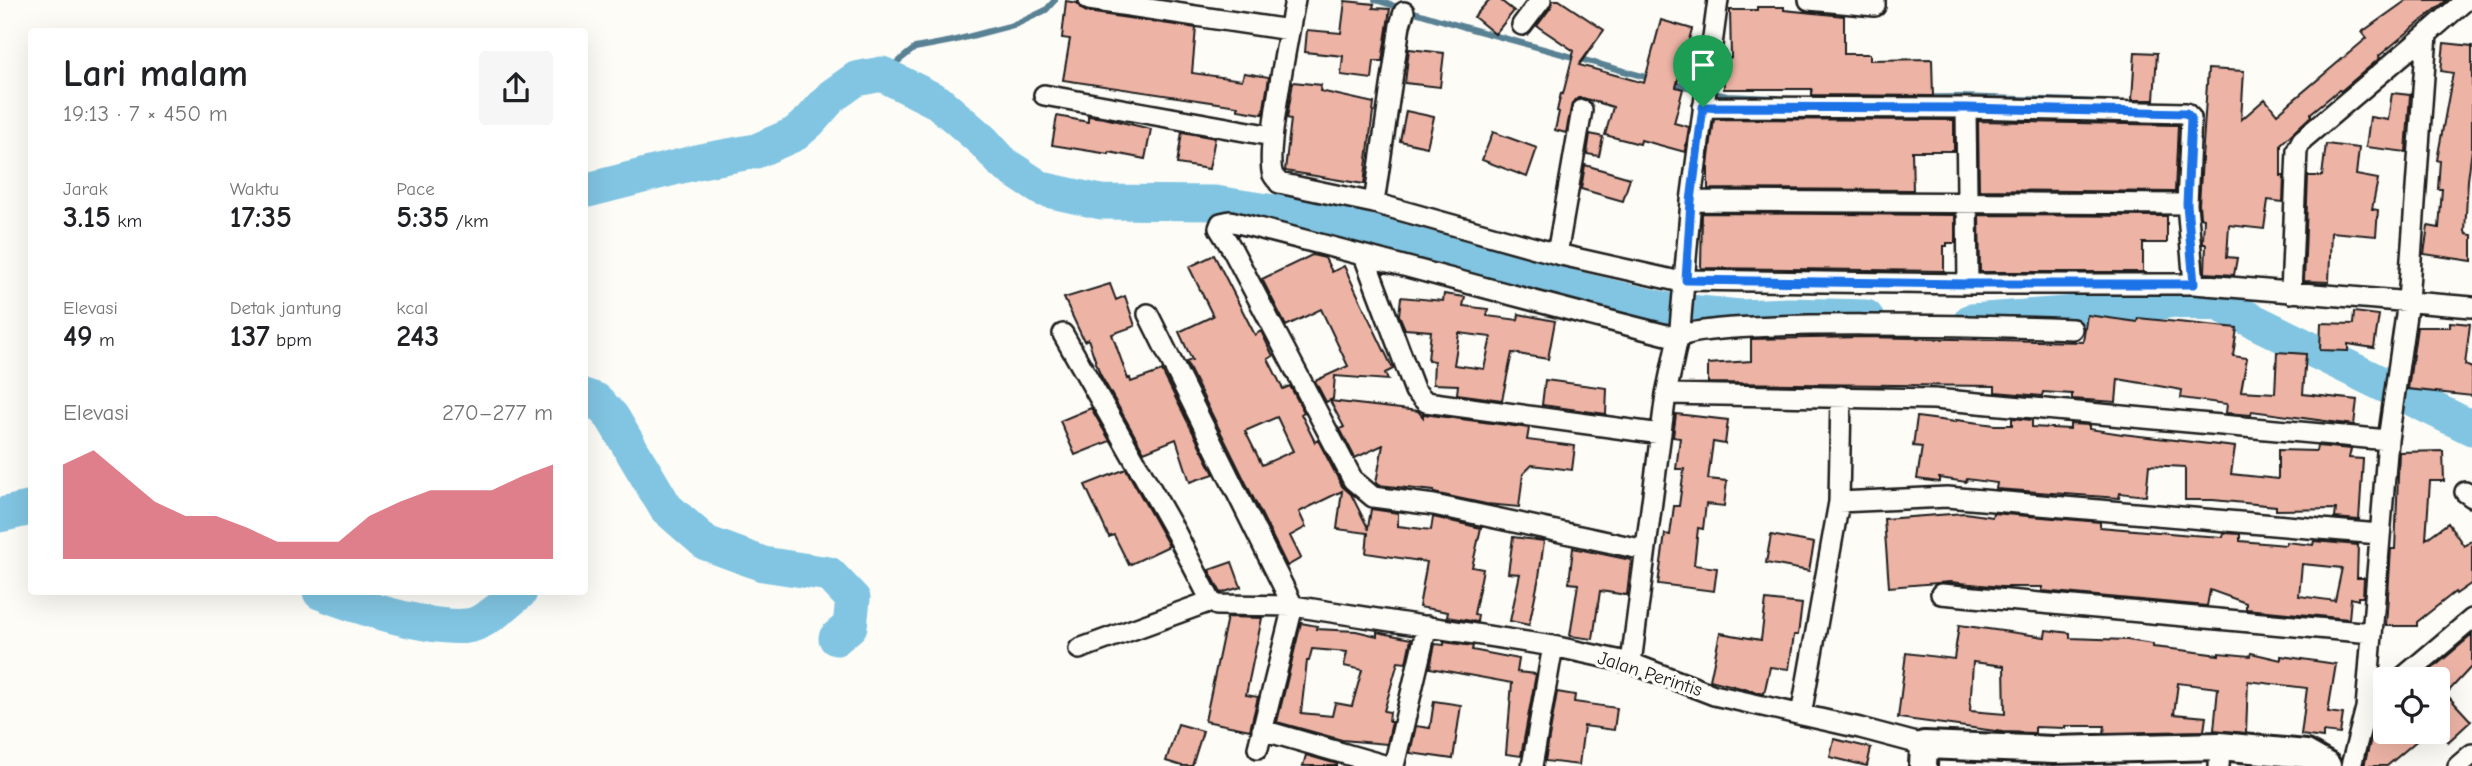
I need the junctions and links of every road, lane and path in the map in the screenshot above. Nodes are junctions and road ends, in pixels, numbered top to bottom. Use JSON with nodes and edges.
{"nodes":[{"id":1,"x":1089,"y":0,"type":"edge"},
{"id":2,"x":1295,"y":0,"type":"edge"},
{"id":3,"x":1541,"y":0,"type":"edge"},
{"id":4,"x":1718,"y":0,"type":"edge"},
{"id":5,"x":1809,"y":0,"type":"edge"},
{"id":6,"x":1875,"y":0,"type":"edge"},
{"id":7,"x":2466,"y":0,"type":"edge"},
{"id":8,"x":1406,"y":5,"type":"edge"},
{"id":9,"x":1522,"y":25,"type":"dead end"},
{"id":10,"x":1289,"y":30,"type":"junction"},
{"id":11,"x":2427,"y":34,"type":"junction"},
{"id":12,"x":1044,"y":95,"type":"dead end"},
{"id":13,"x":1703,"y":107,"type":"junction"},
{"id":14,"x":1966,"y":108,"type":"junction"},
{"id":15,"x":1582,"y":110,"type":"dead end"},
{"id":16,"x":1272,"y":136,"type":"junction"},
{"id":17,"x":1691,"y":201,"type":"junction"},
{"id":18,"x":1374,"y":203,"type":"junction"},
{"id":19,"x":1966,"y":203,"type":"junction"},
{"id":20,"x":2187,"y":204,"type":"junction"},
{"id":21,"x":1557,"y":254,"type":"junction"},
{"id":22,"x":1364,"y":256,"type":"junction"},
{"id":23,"x":1686,"y":282,"type":"junction"},
{"id":24,"x":1968,"y":284,"type":"junction"},
{"id":25,"x":2194,"y":284,"type":"junction"},
{"id":26,"x":2291,"y":293,"type":"junction"},
{"id":27,"x":2408,"y":301,"type":"junction"},
{"id":28,"x":2472,"y":307,"type":"edge"},
{"id":29,"x":1148,"y":314,"type":"dead end"},
{"id":30,"x":2072,"y":329,"type":"dead end"},
{"id":31,"x":1679,"y":333,"type":"junction"},
{"id":32,"x":1063,"y":334,"type":"dead end"},
{"id":33,"x":1666,"y":394,"type":"junction"},
{"id":34,"x":1841,"y":396,"type":"junction"},
{"id":35,"x":1661,"y":434,"type":"junction"},
{"id":36,"x":2388,"y":440,"type":"junction"},
{"id":37,"x":1839,"y":502,"type":"junction"},
{"id":38,"x":2379,"y":534,"type":"junction"},
{"id":39,"x":1645,"y":550,"type":"junction"},
{"id":40,"x":1941,"y":594,"type":"dead end"},
{"id":41,"x":1211,"y":601,"type":"junction"},
{"id":42,"x":1293,"y":606,"type":"junction"},
{"id":43,"x":2472,"y":619,"type":"edge"},
{"id":44,"x":1427,"y":626,"type":"junction"},
{"id":45,"x":2372,"y":634,"type":"junction"},
{"id":46,"x":1553,"y":646,"type":"junction"},
{"id":47,"x":1079,"y":649,"type":"dead end"},
{"id":48,"x":1631,"y":663,"type":"junction"},
{"id":49,"x":2415,"y":667,"type":"edge"},
{"id":50,"x":2373,"y":702,"type":"edge"},
{"id":51,"x":2366,"y":708,"type":"junction"},
{"id":52,"x":1801,"y":715,"type":"junction"},
{"id":53,"x":2472,"y":754,"type":"edge"},
{"id":54,"x":1923,"y":755,"type":"edge"},
{"id":55,"x":2220,"y":756,"type":"edge"},
{"id":56,"x":2313,"y":762,"type":"edge"},
{"id":57,"x":1387,"y":766,"type":"edge"},
{"id":58,"x":1394,"y":766,"type":"edge"},
{"id":59,"x":1532,"y":766,"type":"edge"},
{"id":60,"x":2351,"y":766,"type":"edge"},
{"id":61,"x":2458,"y":766,"type":"edge"}],
"edges":[{"from":1,"to":10,"type":"street"},
{"from":2,"to":10,"type":"street"},
{"from":3,"to":9,"type":"street"},
{"from":4,"to":13,"type":"street"},
{"from":5,"to":6,"type":"street"},
{"from":7,"to":11,"type":"street"},
{"from":8,"to":18,"type":"street"},
{"from":10,"to":16,"type":"street"},
{"from":11,"to":26,"type":"street"},
{"from":11,"to":27,"type":"street"},
{"from":12,"to":16,"type":"street"},
{"from":13,"to":14,"type":"street"},
{"from":13,"to":17,"type":"street"},
{"from":14,"to":19,"type":"street"},
{"from":14,"to":20,"type":"street"},
{"from":15,"to":21,"type":"street"},
{"from":16,"to":18,"type":"street"},
{"from":17,"to":19,"type":"street"},
{"from":17,"to":23,"type":"street"},
{"from":18,"to":21,"type":"street"},
{"from":19,"to":20,"type":"street"},
{"from":19,"to":24,"type":"street"},
{"from":20,"to":25,"type":"street"},
{"from":21,"to":23,"type":"street"},
{"from":22,"to":31,"type":"street"},
{"from":22,"to":35,"type":"street"},
{"from":22,"to":39,"type":"street"},
{"from":23,"to":24,"type":"street"},
{"from":23,"to":31,"type":"street"},
{"from":24,"to":25,"type":"street"},
{"from":25,"to":26,"type":"street"},
{"from":26,"to":27,"type":"street"},
{"from":27,"to":28,"type":"street"},
{"from":27,"to":36,"type":"street"},
{"from":29,"to":42,"type":"street"},
{"from":30,"to":31,"type":"street"},
{"from":31,"to":33,"type":"street"},
{"from":32,"to":41,"type":"street"},
{"from":33,"to":34,"type":"street"},
{"from":33,"to":35,"type":"street"},
{"from":34,"to":36,"type":"street"},
{"from":34,"to":37,"type":"street"},
{"from":35,"to":39,"type":"street"},
{"from":36,"to":38,"type":"street"},
{"from":37,"to":38,"type":"street"},
{"from":37,"to":52,"type":"street"},
{"from":38,"to":45,"type":"street"},
{"from":39,"to":48,"type":"street"},
{"from":40,"to":45,"type":"street"},
{"from":41,"to":42,"type":"street","name":"Jalan Perintis"},
{"from":41,"to":47,"type":"street"},
{"from":42,"to":44,"type":"street","name":"Jalan Perintis"},
{"from":42,"to":57,"type":"street"},
{"from":43,"to":49,"type":"street"},
{"from":44,"to":46,"type":"street","name":"Jalan Perintis"},
{"from":44,"to":58,"type":"street"},
{"from":45,"to":51,"type":"street"},
{"from":46,"to":48,"type":"street","name":"Jalan Perintis"},
{"from":46,"to":59,"type":"street"},
{"from":48,"to":52,"type":"street","name":"Jalan Perintis"},
{"from":50,"to":51,"type":"street"},
{"from":51,"to":60,"type":"street"},
{"from":52,"to":54,"type":"street","name":"Jalan Perintis"},
{"from":53,"to":61,"type":"street"},
{"from":54,"to":55,"type":"street","name":"Jalan Perintis"},
{"from":55,"to":56,"type":"street","name":"Jalan Perintis"}]}
